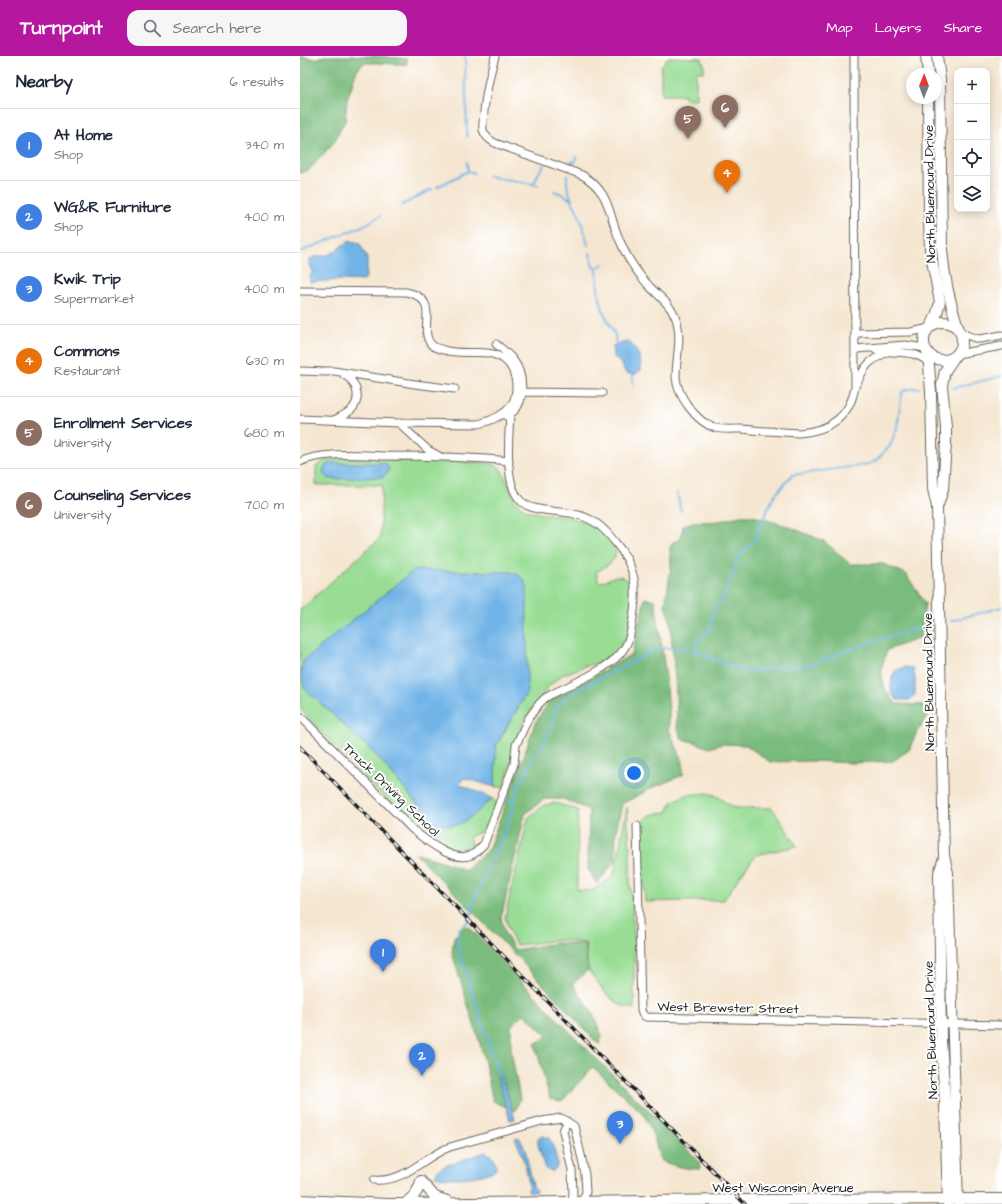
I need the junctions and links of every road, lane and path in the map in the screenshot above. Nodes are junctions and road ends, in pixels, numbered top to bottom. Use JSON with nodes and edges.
{"nodes":[{"id":1,"x":495,"y":56,"type":"edge"},
{"id":2,"x":854,"y":56,"type":"edge"},
{"id":3,"x":926,"y":56,"type":"edge"},
{"id":4,"x":938,"y":56,"type":"edge"},
{"id":5,"x":927,"y":68,"type":"edge"},
{"id":6,"x":928,"y":104,"type":"edge"},
{"id":7,"x":300,"y":291,"type":"edge"},
{"id":8,"x":931,"y":326,"type":"junction"},
{"id":9,"x":960,"y":331,"type":"junction"},
{"id":10,"x":856,"y":334,"type":"junction"},
{"id":11,"x":1002,"y":335,"type":"edge"},
{"id":12,"x":496,"y":344,"type":"dead end"},
{"id":13,"x":1002,"y":346,"type":"edge"},
{"id":14,"x":874,"y":349,"type":"junction"},
{"id":15,"x":856,"y":350,"type":"junction"},
{"id":16,"x":927,"y":350,"type":"junction"},
{"id":17,"x":887,"y":352,"type":"junction"},
{"id":18,"x":956,"y":355,"type":"junction"},
{"id":19,"x":929,"y":363,"type":"junction"},
{"id":20,"x":300,"y":371,"type":"edge"},
{"id":21,"x":325,"y":371,"type":"junction"},
{"id":22,"x":855,"y":387,"type":"junction"},
{"id":23,"x":455,"y":389,"type":"dead end"},
{"id":24,"x":522,"y":392,"type":"junction"},
{"id":25,"x":602,"y":393,"type":"dead end"},
{"id":26,"x":510,"y":414,"type":"junction"},
{"id":27,"x":300,"y":419,"type":"edge"},
{"id":28,"x":334,"y":420,"type":"junction"},
{"id":29,"x":399,"y":423,"type":"junction"},
{"id":30,"x":490,"y":424,"type":"dead end"},
{"id":31,"x":439,"y":456,"type":"junction"},
{"id":32,"x":509,"y":461,"type":"junction"},
{"id":33,"x":300,"y":462,"type":"edge"},
{"id":34,"x":937,"y":507,"type":"junction"},
{"id":35,"x":300,"y":716,"type":"edge"},
{"id":36,"x":637,"y":826,"type":"dead end"},
{"id":37,"x":944,"y":856,"type":"junction"},
{"id":38,"x":941,"y":1024,"type":"junction"},
{"id":39,"x":953,"y":1024,"type":"junction"},
{"id":40,"x":1002,"y":1025,"type":"edge"},
{"id":41,"x":567,"y":1121,"type":"junction"},
{"id":42,"x":414,"y":1169,"type":"junction"},
{"id":43,"x":374,"y":1180,"type":"dead end"},
{"id":44,"x":421,"y":1181,"type":"junction"},
{"id":45,"x":1002,"y":1199,"type":"edge"},
{"id":46,"x":300,"y":1200,"type":"edge"},
{"id":47,"x":953,"y":1201,"type":"edge"},
{"id":48,"x":461,"y":1203,"type":"edge"},
{"id":49,"x":571,"y":1203,"type":"edge"},
{"id":50,"x":582,"y":1203,"type":"edge"},
{"id":51,"x":404,"y":1204,"type":"edge"}],
"edges":[{"from":1,"to":22,"type":"street"},
{"from":2,"to":10,"type":"street"},
{"from":3,"to":5,"type":"main road"},
{"from":4,"to":9,"type":"main road","name":"North Bluemound Drive"},
{"from":6,"to":8,"type":"main road","name":"North Bluemound Drive"},
{"from":7,"to":29,"type":"street"},
{"from":8,"to":9,"type":"main road"},
{"from":8,"to":10,"type":"street"},
{"from":8,"to":16,"type":"main road"},
{"from":9,"to":11,"type":"street"},
{"from":9,"to":18,"type":"main road"},
{"from":10,"to":15,"type":"street"},
{"from":12,"to":24,"type":"street"},
{"from":13,"to":18,"type":"street"},
{"from":14,"to":15,"type":"street"},
{"from":14,"to":16,"type":"street"},
{"from":14,"to":17,"type":"street"},
{"from":15,"to":22,"type":"street"},
{"from":16,"to":18,"type":"main road"},
{"from":16,"to":19,"type":"main road","name":"North Bluemound Drive"},
{"from":17,"to":19,"type":"street"},
{"from":17,"to":22,"type":"street"},
{"from":18,"to":34,"type":"main road","name":"North Bluemound Drive"},
{"from":19,"to":34,"type":"main road","name":"North Bluemound Drive"},
{"from":20,"to":21,"type":"street"},
{"from":21,"to":23,"type":"street"},
{"from":21,"to":28,"type":"street"},
{"from":24,"to":25,"type":"street"},
{"from":24,"to":26,"type":"street"},
{"from":26,"to":30,"type":"street"},
{"from":26,"to":32,"type":"street","name":"Truck Driving School"},
{"from":27,"to":28,"type":"street"},
{"from":28,"to":29,"type":"street"},
{"from":29,"to":31,"type":"street"},
{"from":31,"to":32,"type":"street"},
{"from":31,"to":33,"type":"street"},
{"from":32,"to":35,"type":"street","name":"Truck Driving School"},
{"from":34,"to":37,"type":"main road","name":"North Bluemound Drive"},
{"from":36,"to":38,"type":"street","name":"West Brewster Street"},
{"from":37,"to":38,"type":"main road","name":"North Bluemound Drive"},
{"from":37,"to":39,"type":"main road","name":"North Bluemound Drive"},
{"from":38,"to":39,"type":"street","name":"West Brewster Street"},
{"from":38,"to":47,"type":"main road","name":"North Bluemound Drive"},
{"from":39,"to":40,"type":"street","name":"West Brewster Street"},
{"from":39,"to":47,"type":"main road","name":"North Bluemound Drive"},
{"from":41,"to":42,"type":"street"},
{"from":41,"to":49,"type":"street"},
{"from":41,"to":50,"type":"street"},
{"from":42,"to":43,"type":"street"},
{"from":42,"to":44,"type":"street"},
{"from":44,"to":48,"type":"main road"},
{"from":44,"to":51,"type":"main road"},
{"from":45,"to":47,"type":"main road","name":"West Wisconsin Avenue"},
{"from":46,"to":51,"type":"main road","name":"West Wisconsin Avenue"},
{"from":47,"to":50,"type":"main road","name":"West Wisconsin Avenue"},
{"from":48,"to":49,"type":"main road","name":"West Wisconsin Avenue"},
{"from":48,"to":51,"type":"main road","name":"West Wisconsin Avenue"},
{"from":49,"to":50,"type":"main road","name":"West Wisconsin Avenue"}]}
